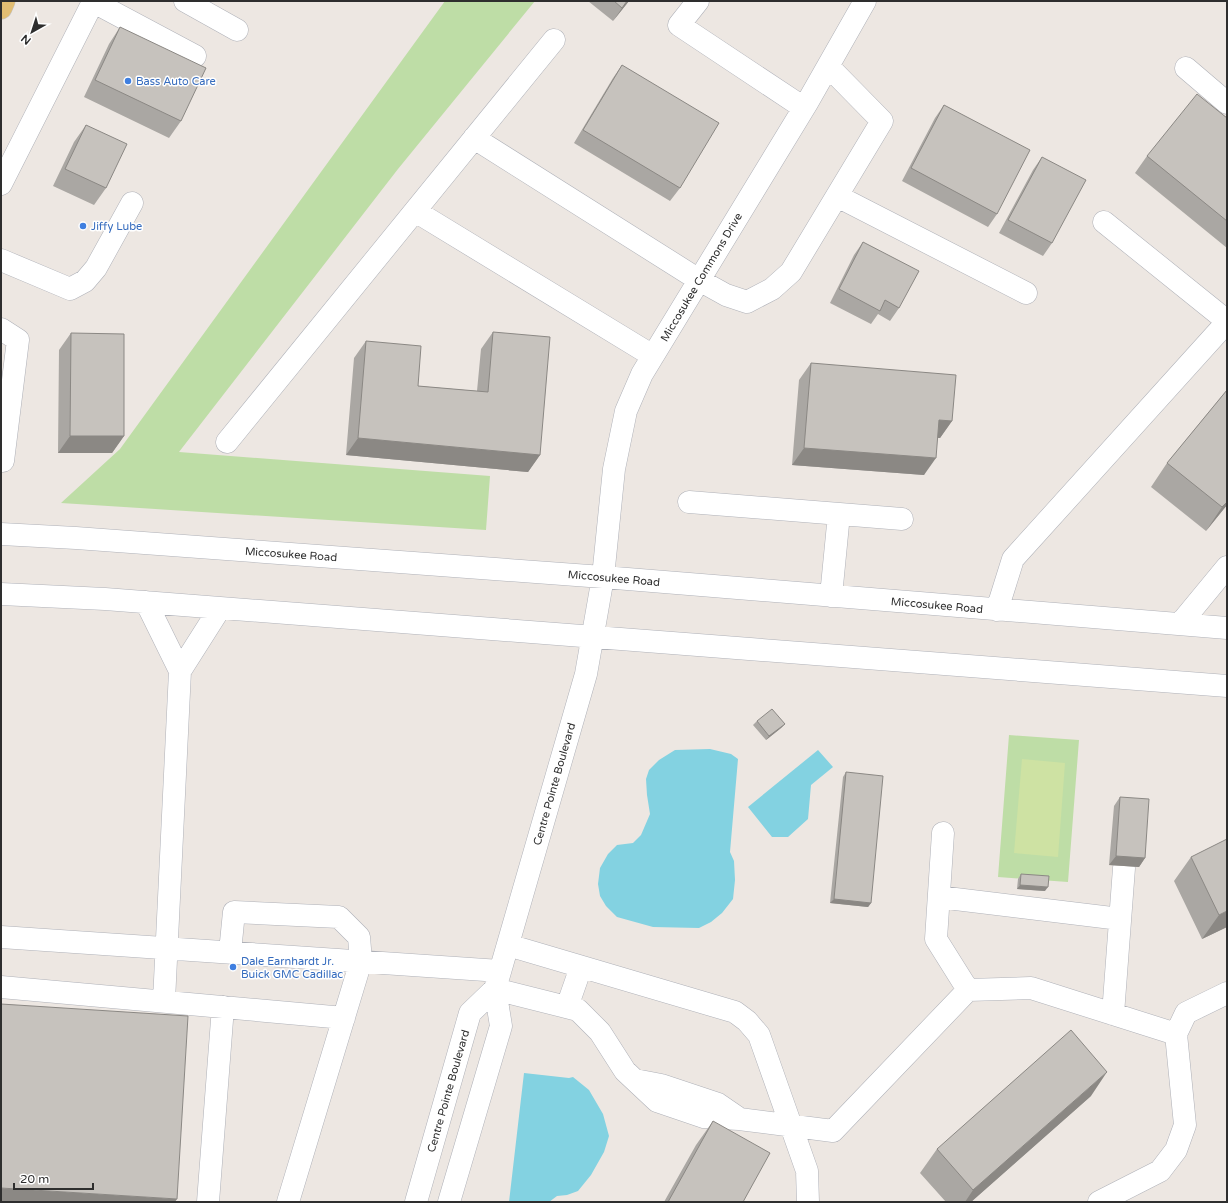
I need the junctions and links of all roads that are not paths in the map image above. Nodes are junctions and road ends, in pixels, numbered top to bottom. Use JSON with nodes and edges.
{"nodes":[{"id":1,"x":4,"y":1,"type":"edge"},
{"id":2,"x":92,"y":1,"type":"edge"},
{"id":3,"x":185,"y":1,"type":"edge"},
{"id":4,"x":698,"y":1,"type":"edge"},
{"id":5,"x":865,"y":1,"type":"edge"},
{"id":6,"x":1,"y":8,"type":"edge"},
{"id":7,"x":237,"y":30,"type":"dead end"},
{"id":8,"x":554,"y":40,"type":"dead end"},
{"id":9,"x":195,"y":56,"type":"dead end"},
{"id":10,"x":828,"y":66,"type":"junction"},
{"id":11,"x":1186,"y":68,"type":"dead end"},
{"id":12,"x":1227,"y":103,"type":"edge"},
{"id":13,"x":804,"y":108,"type":"junction"},
{"id":14,"x":474,"y":138,"type":"junction"},
{"id":15,"x":1,"y":184,"type":"edge"},
{"id":16,"x":837,"y":196,"type":"junction"},
{"id":17,"x":132,"y":203,"type":"dead end"},
{"id":18,"x":415,"y":211,"type":"junction"},
{"id":19,"x":1104,"y":222,"type":"dead end"},
{"id":20,"x":1,"y":260,"type":"edge"},
{"id":21,"x":699,"y":280,"type":"junction"},
{"id":22,"x":1026,"y":293,"type":"dead end"},
{"id":23,"x":1227,"y":321,"type":"edge"},
{"id":24,"x":1,"y":329,"type":"edge"},
{"id":25,"x":654,"y":356,"type":"junction"},
{"id":26,"x":227,"y":442,"type":"dead end"},
{"id":27,"x":1,"y":461,"type":"edge"},
{"id":28,"x":689,"y":502,"type":"dead end"},
{"id":29,"x":839,"y":514,"type":"junction"},
{"id":30,"x":902,"y":519,"type":"dead end"},
{"id":31,"x":1,"y":534,"type":"edge"},
{"id":32,"x":1227,"y":567,"type":"edge"},
{"id":33,"x":603,"y":577,"type":"junction"},
{"id":34,"x":1,"y":594,"type":"edge"},
{"id":35,"x":831,"y":596,"type":"junction"},
{"id":36,"x":146,"y":602,"type":"junction"},
{"id":37,"x":220,"y":608,"type":"junction"},
{"id":38,"x":997,"y":610,"type":"junction"},
{"id":39,"x":1180,"y":624,"type":"junction"},
{"id":40,"x":1227,"y":628,"type":"edge"},
{"id":41,"x":593,"y":636,"type":"junction"},
{"id":42,"x":180,"y":671,"type":"junction"},
{"id":43,"x":1227,"y":686,"type":"edge"},
{"id":44,"x":943,"y":833,"type":"dead end"},
{"id":45,"x":1124,"y":868,"type":"edge"},
{"id":46,"x":939,"y":897,"type":"junction"},
{"id":47,"x":1120,"y":919,"type":"junction"},
{"id":48,"x":1,"y":937,"type":"edge"},
{"id":49,"x":508,"y":945,"type":"junction"},
{"id":50,"x":166,"y":948,"type":"junction"},
{"id":51,"x":230,"y":952,"type":"junction"},
{"id":52,"x":361,"y":961,"type":"junction"},
{"id":53,"x":581,"y":967,"type":"junction"},
{"id":54,"x":498,"y":980,"type":"junction"},
{"id":55,"x":1,"y":987,"type":"edge"},
{"id":56,"x":968,"y":990,"type":"junction"},
{"id":57,"x":1227,"y":993,"type":"edge"},
{"id":58,"x":164,"y":1002,"type":"junction"},
{"id":59,"x":223,"y":1007,"type":"junction"},
{"id":60,"x":568,"y":1007,"type":"junction"},
{"id":61,"x":1113,"y":1014,"type":"junction"},
{"id":62,"x":344,"y":1018,"type":"junction"},
{"id":63,"x":1176,"y":1034,"type":"junction"},
{"id":64,"x":792,"y":1126,"type":"junction"},
{"id":65,"x":208,"y":1202,"type":"edge"},
{"id":66,"x":288,"y":1202,"type":"edge"},
{"id":67,"x":416,"y":1202,"type":"edge"},
{"id":68,"x":449,"y":1202,"type":"edge"},
{"id":69,"x":808,"y":1202,"type":"edge"},
{"id":70,"x":1099,"y":1202,"type":"edge"}],
"edges":[{"from":1,"to":6,"type":"main road"},
{"from":2,"to":9,"type":"street"},
{"from":2,"to":15,"type":"street"},
{"from":3,"to":7,"type":"street"},
{"from":4,"to":13,"type":"street"},
{"from":5,"to":10,"type":"street","name":"Miccosukee Commons Drive"},
{"from":8,"to":14,"type":"street"},
{"from":10,"to":13,"type":"street","name":"Miccosukee Commons Drive"},
{"from":10,"to":16,"type":"street"},
{"from":11,"to":12,"type":"street"},
{"from":13,"to":21,"type":"street","name":"Miccosukee Commons Drive"},
{"from":14,"to":18,"type":"street"},
{"from":14,"to":21,"type":"street"},
{"from":16,"to":21,"type":"street"},
{"from":16,"to":22,"type":"street"},
{"from":17,"to":20,"type":"street"},
{"from":18,"to":25,"type":"street"},
{"from":18,"to":26,"type":"street"},
{"from":19,"to":23,"type":"street"},
{"from":21,"to":25,"type":"street","name":"Miccosukee Commons Drive"},
{"from":23,"to":38,"type":"street"},
{"from":24,"to":27,"type":"street"},
{"from":25,"to":33,"type":"street","name":"Miccosukee Commons Drive"},
{"from":28,"to":29,"type":"street"},
{"from":29,"to":30,"type":"street"},
{"from":29,"to":35,"type":"street"},
{"from":31,"to":33,"type":"street","name":"Miccosukee Road"},
{"from":32,"to":39,"type":"street"},
{"from":33,"to":35,"type":"street","name":"Miccosukee Road"},
{"from":33,"to":41,"type":"street","name":"Centre Pointe Boulevard"},
{"from":34,"to":36,"type":"street"},
{"from":35,"to":38,"type":"street","name":"Miccosukee Road"},
{"from":36,"to":37,"type":"street"},
{"from":36,"to":42,"type":"street"},
{"from":37,"to":41,"type":"street"},
{"from":37,"to":42,"type":"street"},
{"from":38,"to":39,"type":"street","name":"Miccosukee Road"},
{"from":39,"to":40,"type":"street","name":"Miccosukee Road"},
{"from":41,"to":43,"type":"street"},
{"from":41,"to":49,"type":"street","name":"Centre Pointe Boulevard"},
{"from":42,"to":50,"type":"street"},
{"from":44,"to":46,"type":"street"},
{"from":45,"to":47,"type":"street"},
{"from":46,"to":47,"type":"street"},
{"from":46,"to":56,"type":"street"},
{"from":47,"to":61,"type":"street"},
{"from":48,"to":50,"type":"street"},
{"from":49,"to":53,"type":"street"},
{"from":49,"to":54,"type":"street","name":"Centre Pointe Boulevard"},
{"from":50,"to":51,"type":"street"},
{"from":50,"to":58,"type":"street"},
{"from":51,"to":52,"type":"street"},
{"from":51,"to":52,"type":"street"},
{"from":52,"to":54,"type":"street"},
{"from":52,"to":62,"type":"street"},
{"from":53,"to":60,"type":"street"},
{"from":53,"to":64,"type":"street"},
{"from":54,"to":60,"type":"street"},
{"from":54,"to":67,"type":"street","name":"Centre Pointe Boulevard"},
{"from":54,"to":68,"type":"street","name":"Centre Pointe Boulevard"},
{"from":55,"to":58,"type":"street"},
{"from":56,"to":61,"type":"street"},
{"from":56,"to":64,"type":"street"},
{"from":57,"to":63,"type":"street"},
{"from":58,"to":59,"type":"street"},
{"from":59,"to":62,"type":"street"},
{"from":59,"to":65,"type":"street"},
{"from":60,"to":64,"type":"street"},
{"from":61,"to":63,"type":"street"},
{"from":62,"to":66,"type":"street"},
{"from":63,"to":70,"type":"street"},
{"from":64,"to":69,"type":"street"}]}
